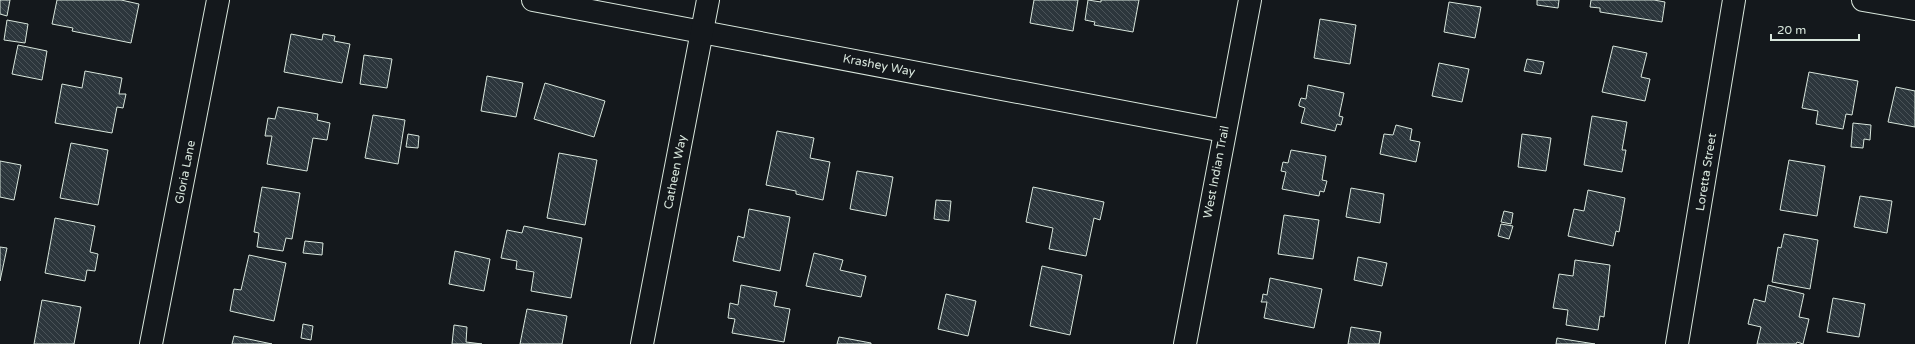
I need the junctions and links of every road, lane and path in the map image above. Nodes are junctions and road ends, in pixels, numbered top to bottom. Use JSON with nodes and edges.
{"nodes":[{"id":1,"x":218,"y":0,"type":"edge"},
{"id":2,"x":533,"y":0,"type":"edge"},
{"id":3,"x":708,"y":0,"type":"edge"},
{"id":4,"x":1250,"y":0,"type":"edge"},
{"id":5,"x":1734,"y":0,"type":"edge"},
{"id":6,"x":1863,"y":0,"type":"edge"},
{"id":7,"x":1915,"y":8,"type":"edge"},
{"id":8,"x":702,"y":32,"type":"junction"},
{"id":9,"x":1224,"y":131,"type":"junction"},
{"id":10,"x":152,"y":344,"type":"edge"},
{"id":11,"x":642,"y":344,"type":"edge"},
{"id":12,"x":1185,"y":344,"type":"edge"},
{"id":13,"x":1677,"y":344,"type":"edge"}],
"edges":[{"from":1,"to":10,"type":"street","name":"Gloria Lane"},
{"from":2,"to":8,"type":"street","name":"Krashey Way"},
{"from":3,"to":8,"type":"street","name":"Catheen Way"},
{"from":4,"to":9,"type":"street","name":"West Indian Trail"},
{"from":5,"to":13,"type":"street","name":"Loretta Street"},
{"from":6,"to":7,"type":"street"},
{"from":8,"to":9,"type":"street","name":"Krashey Way"},
{"from":8,"to":11,"type":"street","name":"Catheen Way"},
{"from":9,"to":12,"type":"street","name":"West Indian Trail"}]}
